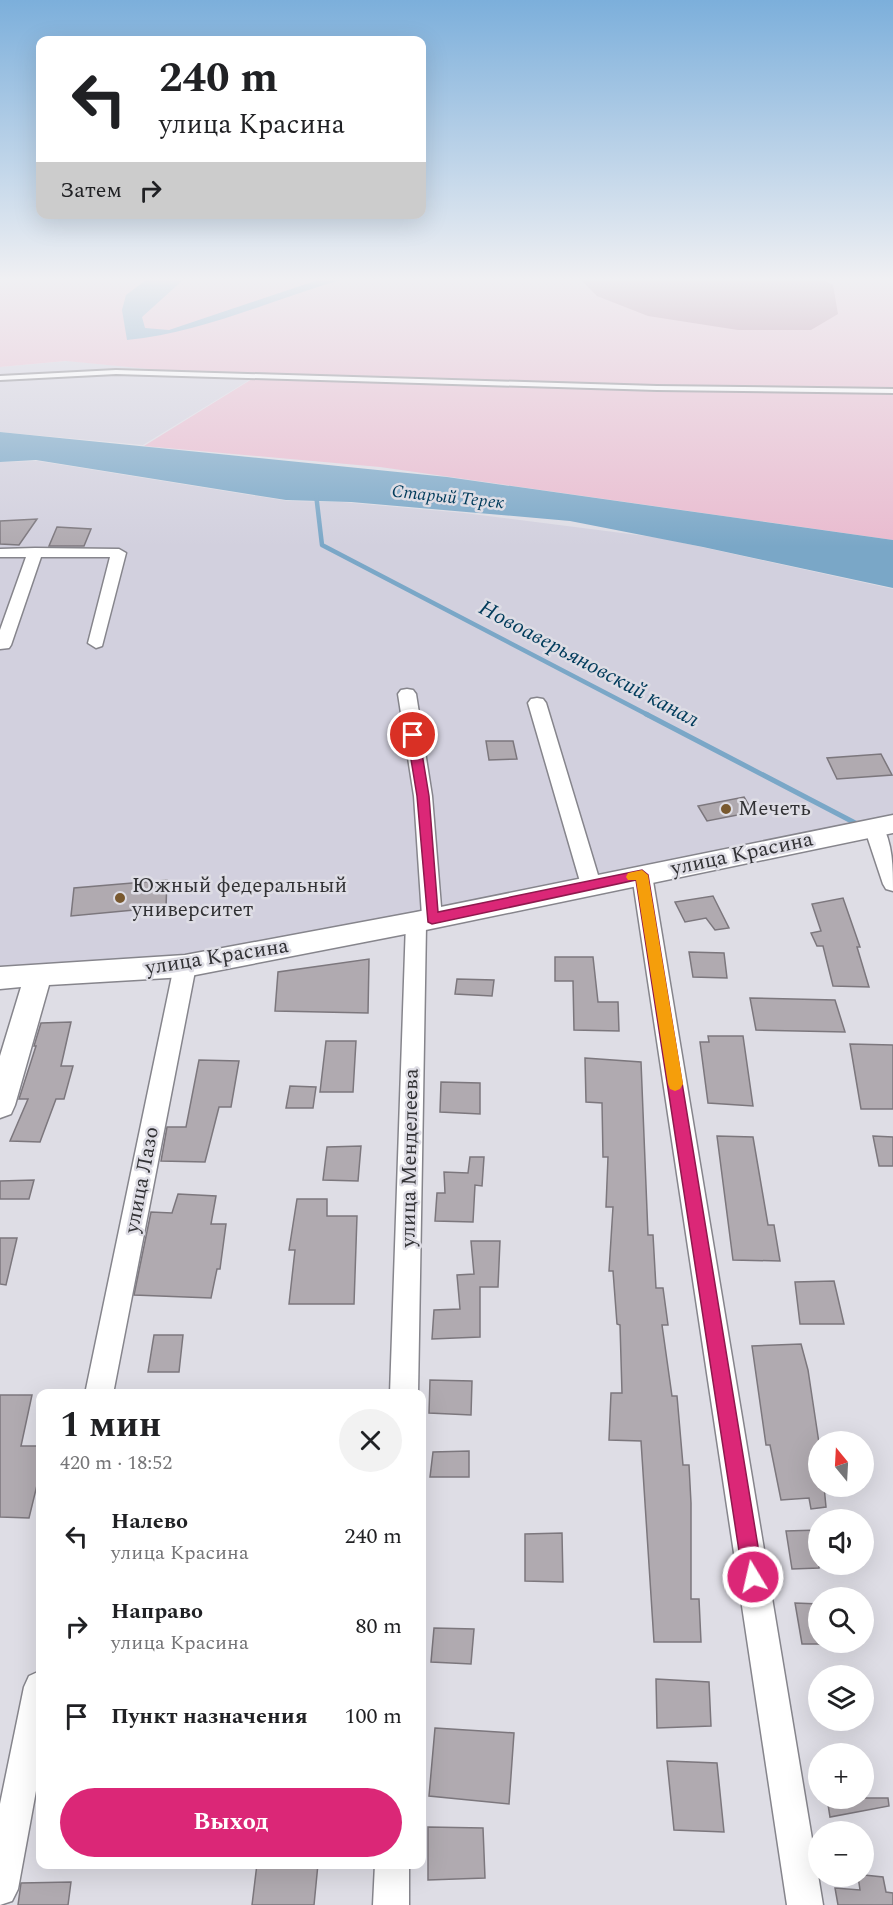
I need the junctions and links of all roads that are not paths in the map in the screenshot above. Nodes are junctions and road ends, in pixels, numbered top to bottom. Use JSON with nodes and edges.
{"nodes":[{"id":1,"x":0,"y":378,"type":"edge"},
{"id":2,"x":893,"y":391,"type":"edge"},
{"id":3,"x":35,"y":552,"type":"junction"},
{"id":4,"x":0,"y":553,"type":"edge"},
{"id":5,"x":96,"y":644,"type":"dead end"},
{"id":6,"x":3,"y":645,"type":"dead end"},
{"id":7,"x":406,"y":694,"type":"dead end"},
{"id":8,"x":537,"y":703,"type":"dead end"},
{"id":9,"x":883,"y":825,"type":"edge"},
{"id":10,"x":642,"y":875,"type":"junction"},
{"id":11,"x":893,"y":884,"type":"edge"},
{"id":12,"x":591,"y":885,"type":"junction"},
{"id":13,"x":424,"y":920,"type":"junction"},
{"id":14,"x":185,"y":966,"type":"junction"},
{"id":15,"x":38,"y":977,"type":"junction"},
{"id":16,"x":0,"y":978,"type":"edge"},
{"id":17,"x":0,"y":1105,"type":"edge"},
{"id":18,"x":100,"y":1389,"type":"edge"},
{"id":19,"x":404,"y":1389,"type":"edge"},
{"id":20,"x":36,"y":1707,"type":"edge"},
{"id":21,"x":392,"y":1869,"type":"edge"},
{"id":22,"x":0,"y":1889,"type":"edge"},
{"id":23,"x":391,"y":1905,"type":"edge"},
{"id":24,"x":805,"y":1905,"type":"edge"}],
"edges":[{"from":1,"to":2,"type":"lane"},
{"from":3,"to":4,"type":"street"},
{"from":3,"to":5,"type":"street"},
{"from":3,"to":6,"type":"street"},
{"from":7,"to":13,"type":"street"},
{"from":8,"to":12,"type":"street"},
{"from":9,"to":10,"type":"street","name":"улица Красина"},
{"from":9,"to":11,"type":"street"},
{"from":10,"to":12,"type":"street","name":"улица Красина"},
{"from":10,"to":24,"type":"street"},
{"from":12,"to":13,"type":"street","name":"улица Красина"},
{"from":13,"to":14,"type":"street","name":"улица Красина"},
{"from":13,"to":19,"type":"street","name":"улица Менделеева"},
{"from":14,"to":15,"type":"street","name":"улица Красина"},
{"from":14,"to":18,"type":"street","name":"улица Лазо"},
{"from":15,"to":16,"type":"street","name":"улица Красина"},
{"from":15,"to":17,"type":"street"},
{"from":20,"to":22,"type":"street"},
{"from":21,"to":23,"type":"street"}]}
